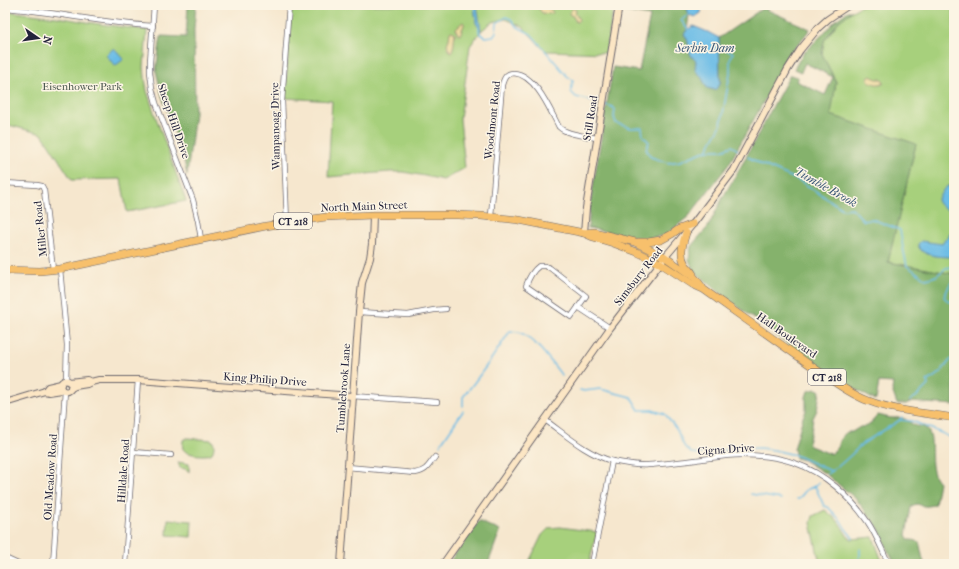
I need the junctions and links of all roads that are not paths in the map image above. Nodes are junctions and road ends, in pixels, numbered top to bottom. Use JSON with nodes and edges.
{"nodes":[{"id":1,"x":154,"y":5,"type":"edge"},
{"id":2,"x":289,"y":5,"type":"edge"},
{"id":3,"x":619,"y":5,"type":"edge"},
{"id":4,"x":850,"y":5,"type":"edge"},
{"id":5,"x":5,"y":8,"type":"edge"},
{"id":6,"x":153,"y":26,"type":"junction"},
{"id":7,"x":597,"y":138,"type":"junction"},
{"id":8,"x":5,"y":182,"type":"edge"},
{"id":9,"x":373,"y":215,"type":"junction"},
{"id":10,"x":491,"y":216,"type":"junction"},
{"id":11,"x":287,"y":222,"type":"junction"},
{"id":12,"x":693,"y":224,"type":"junction"},
{"id":13,"x":584,"y":233,"type":"junction"},
{"id":14,"x":686,"y":233,"type":"junction"},
{"id":15,"x":201,"y":239,"type":"junction"},
{"id":16,"x":634,"y":242,"type":"junction"},
{"id":17,"x":663,"y":260,"type":"junction"},
{"id":18,"x":56,"y":269,"type":"junction"},
{"id":19,"x":5,"y":270,"type":"edge"},
{"id":20,"x":695,"y":278,"type":"junction"},
{"id":21,"x":703,"y":289,"type":"junction"},
{"id":22,"x":578,"y":307,"type":"junction"},
{"id":23,"x":446,"y":309,"type":"dead end"},
{"id":24,"x":358,"y":312,"type":"junction"},
{"id":25,"x":610,"y":328,"type":"junction"},
{"id":26,"x":138,"y":380,"type":"junction"},
{"id":27,"x":66,"y":386,"type":"junction"},
{"id":28,"x":352,"y":396,"type":"junction"},
{"id":29,"x":437,"y":402,"type":"dead end"},
{"id":30,"x":5,"y":403,"type":"edge"},
{"id":31,"x":954,"y":418,"type":"edge"},
{"id":32,"x":545,"y":420,"type":"junction"},
{"id":33,"x":133,"y":452,"type":"junction"},
{"id":34,"x":170,"y":455,"type":"dead end"},
{"id":35,"x":435,"y":457,"type":"dead end"},
{"id":36,"x":612,"y":461,"type":"junction"},
{"id":37,"x":347,"y":467,"type":"junction"},
{"id":38,"x":5,"y":558,"type":"edge"},
{"id":39,"x":18,"y":564,"type":"edge"},
{"id":40,"x":53,"y":564,"type":"edge"},
{"id":41,"x":125,"y":564,"type":"edge"},
{"id":42,"x":341,"y":564,"type":"edge"},
{"id":43,"x":442,"y":564,"type":"edge"},
{"id":44,"x":592,"y":564,"type":"edge"},
{"id":45,"x":889,"y":564,"type":"edge"}],
"edges":[{"from":1,"to":6,"type":"street","name":"Sheep Hill Drive"},
{"from":2,"to":11,"type":"street","name":"Wampanoag Drive"},
{"from":3,"to":7,"type":"street","name":"Still Road"},
{"from":4,"to":12,"type":"street","name":"Simsbury Road"},
{"from":5,"to":6,"type":"street"},
{"from":6,"to":15,"type":"street","name":"Sheep Hill Drive"},
{"from":7,"to":10,"type":"street","name":"Woodmont Road"},
{"from":7,"to":13,"type":"street","name":"Still Road"},
{"from":8,"to":18,"type":"street","name":"Miller Road"},
{"from":9,"to":10,"type":"main road","name":"North Main Street","number":"CT 218"},
{"from":9,"to":11,"type":"main road","name":"North Main Street","number":"CT 218"},
{"from":9,"to":24,"type":"street","name":"Tumblebrook Lane"},
{"from":10,"to":13,"type":"main road","name":"North Main Street","number":"CT 218"},
{"from":11,"to":15,"type":"main road","name":"North Main Street","number":"CT 218"},
{"from":12,"to":14,"type":"street","name":"Simsbury Road"},
{"from":12,"to":16,"type":"main road"},
{"from":13,"to":16,"type":"main road","name":"North Main Street","number":"CT 218"},
{"from":13,"to":17,"type":"main road","name":"North Main Street","number":"CT 218"},
{"from":14,"to":17,"type":"street","name":"Simsbury Road"},
{"from":14,"to":20,"type":"main road"},
{"from":15,"to":18,"type":"main road","name":"North Main Street","number":"CT 218"},
{"from":16,"to":17,"type":"main road","name":"North Main Street","number":"CT 218"},
{"from":17,"to":20,"type":"main road","name":"Hall Boulevard","number":"CT 218"},
{"from":17,"to":21,"type":"main road","name":"Hall Boulevard","number":"CT 218"},
{"from":17,"to":25,"type":"street","name":"Simsbury Road"},
{"from":18,"to":19,"type":"main road","name":"North Main Street","number":"CT 218"},
{"from":18,"to":27,"type":"street","name":"Old Meadow Road"},
{"from":20,"to":21,"type":"main road","name":"Hall Boulevard","number":"CT 218"},
{"from":21,"to":31,"type":"main road","name":"Hall Boulevard","number":"CT 218"},
{"from":22,"to":22,"type":"street"},
{"from":22,"to":25,"type":"street"},
{"from":23,"to":24,"type":"street"},
{"from":24,"to":28,"type":"street","name":"Tumblebrook Lane"},
{"from":25,"to":32,"type":"street","name":"Simsbury Road"},
{"from":26,"to":27,"type":"street","name":"King Philip Drive"},
{"from":26,"to":28,"type":"street","name":"King Philip Drive"},
{"from":26,"to":33,"type":"street","name":"Hilldale Road"},
{"from":27,"to":30,"type":"street","name":"King Philip Drive"},
{"from":27,"to":40,"type":"street","name":"Old Meadow Road"},
{"from":28,"to":29,"type":"street","name":"King Philip Drive"},
{"from":28,"to":37,"type":"street","name":"Tumblebrook Lane"},
{"from":32,"to":36,"type":"street","name":"Cigna Drive"},
{"from":32,"to":43,"type":"street","name":"Simsbury Road"},
{"from":33,"to":34,"type":"street"},
{"from":33,"to":41,"type":"street","name":"Hilldale Road"},
{"from":35,"to":37,"type":"street"},
{"from":36,"to":44,"type":"street"},
{"from":36,"to":45,"type":"street","name":"Cigna Drive"},
{"from":37,"to":42,"type":"street","name":"Tumblebrook Lane"},
{"from":38,"to":39,"type":"street"}]}
